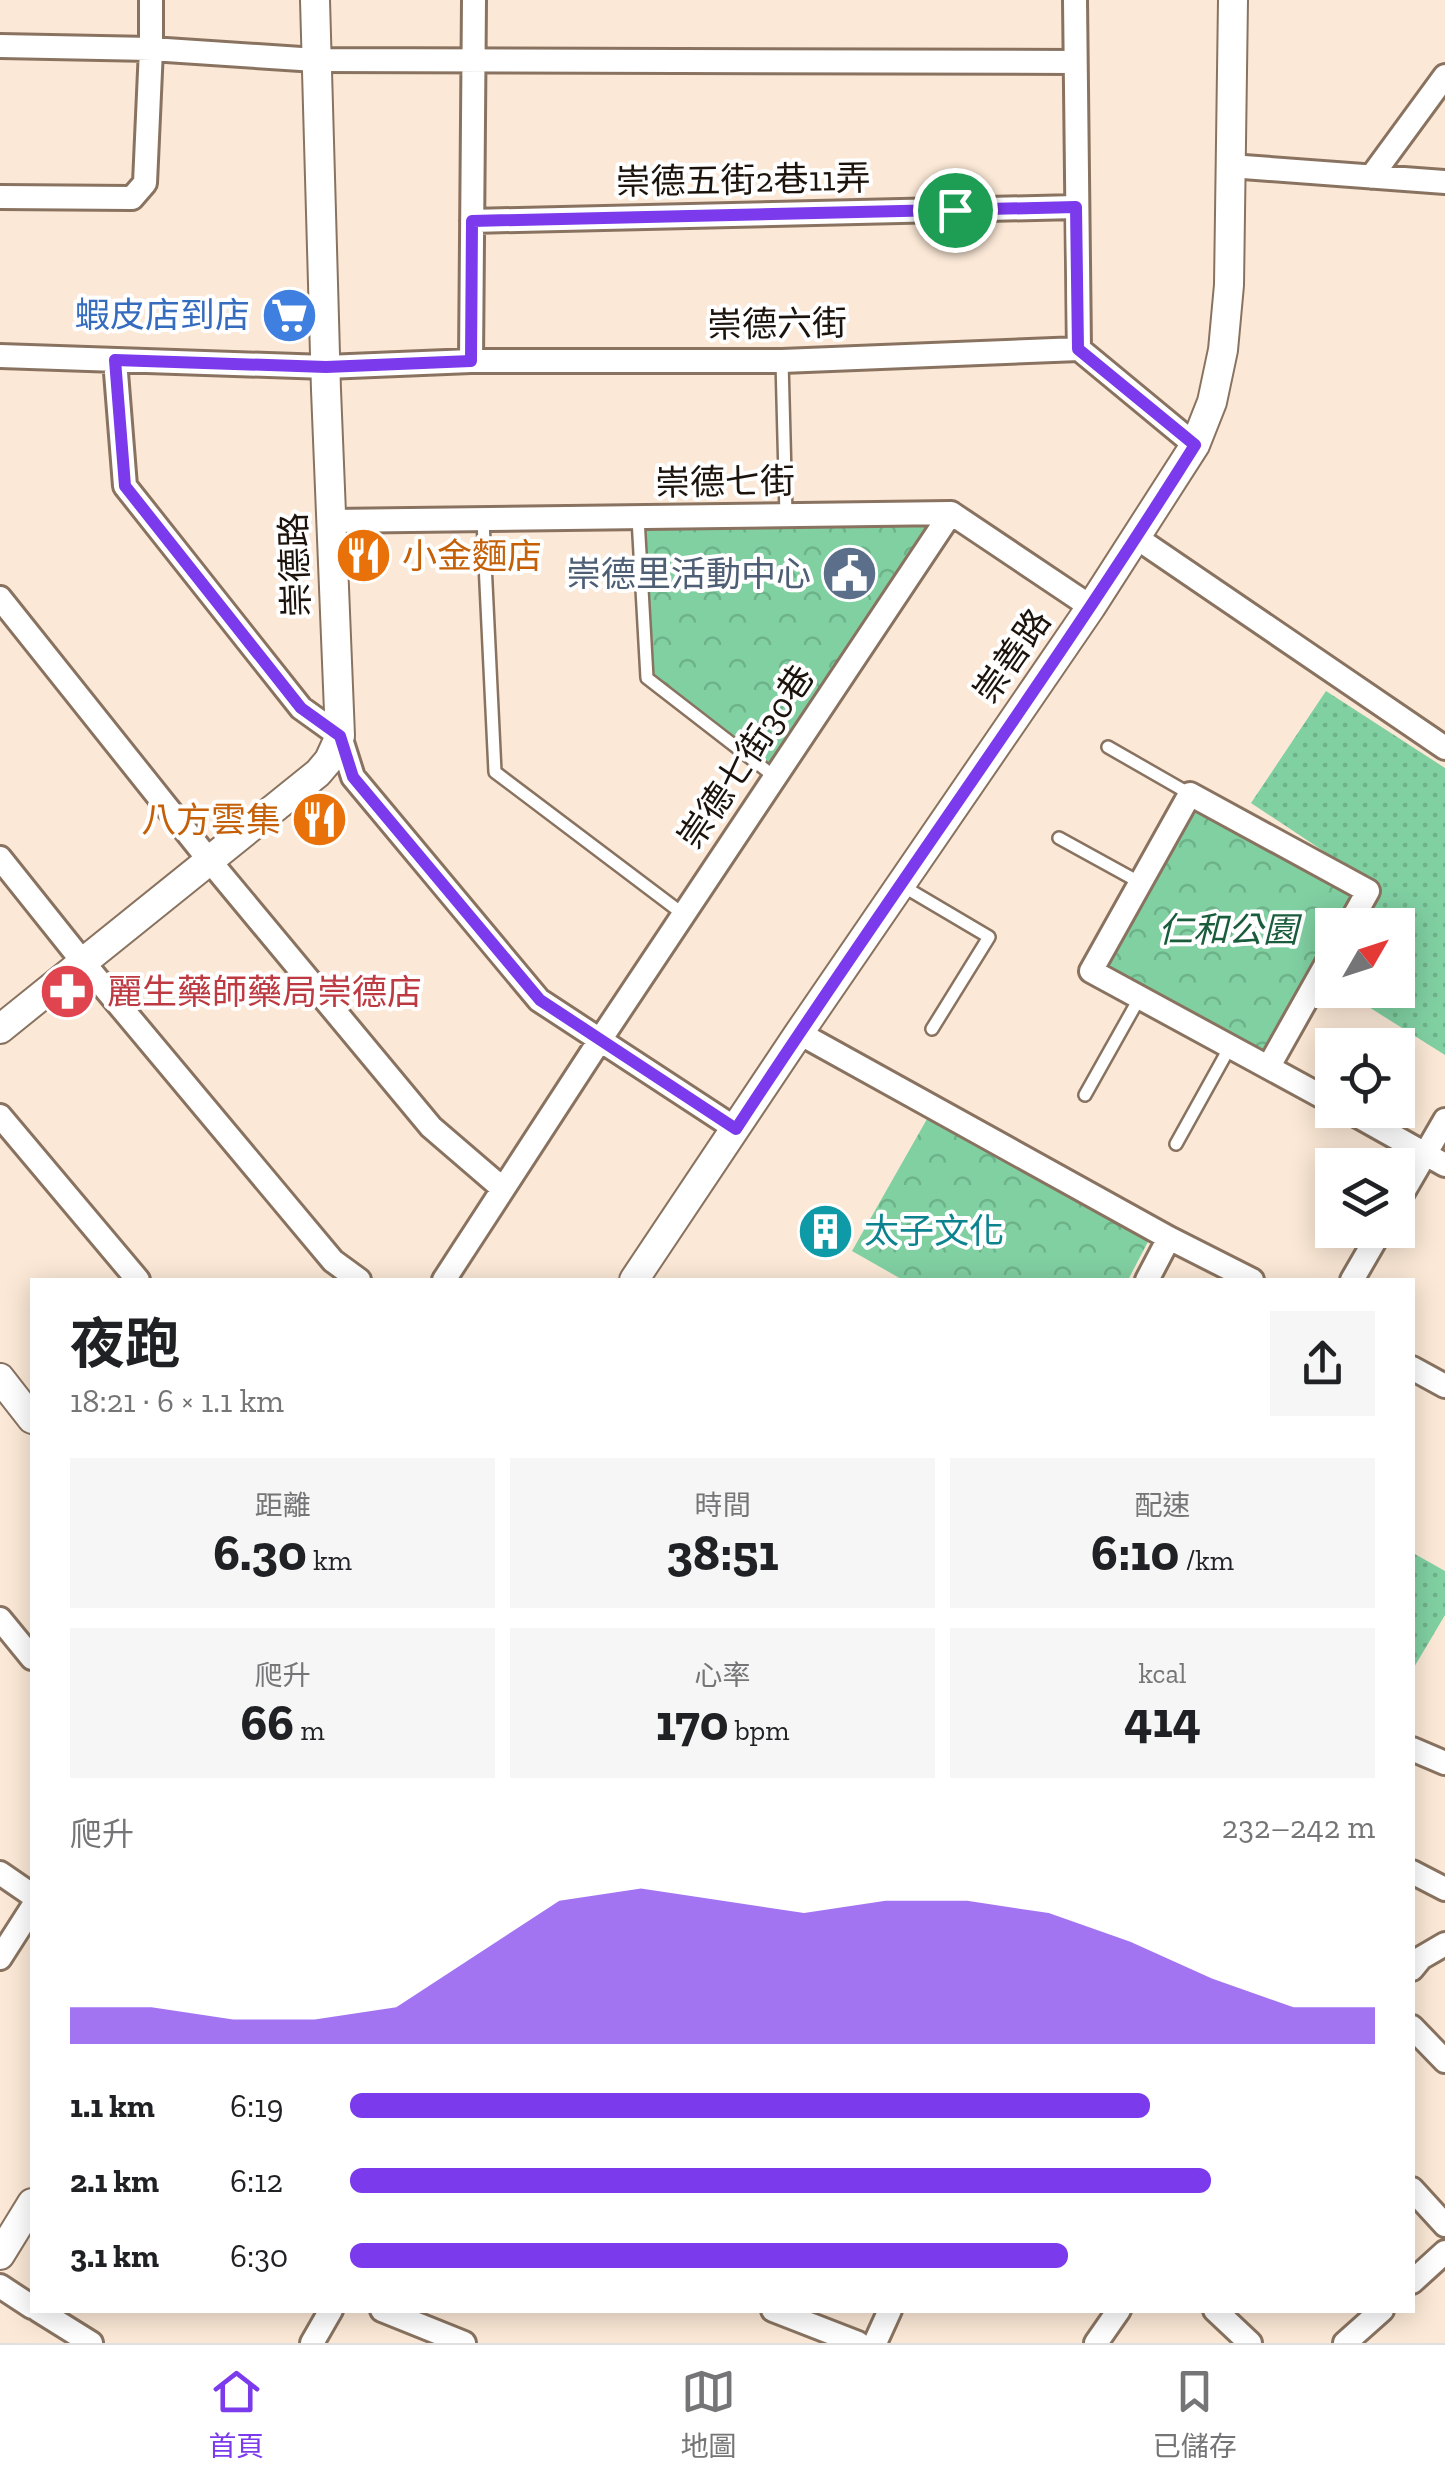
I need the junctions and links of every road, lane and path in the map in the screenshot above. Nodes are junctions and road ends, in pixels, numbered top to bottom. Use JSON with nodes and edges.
{"nodes":[{"id":1,"x":151,"y":0,"type":"edge"},
{"id":2,"x":315,"y":0,"type":"edge"},
{"id":3,"x":474,"y":0,"type":"edge"},
{"id":4,"x":1074,"y":0,"type":"edge"},
{"id":5,"x":1233,"y":0,"type":"edge"},
{"id":6,"x":0,"y":46,"type":"edge"},
{"id":7,"x":151,"y":49,"type":"junction"},
{"id":8,"x":316,"y":60,"type":"junction"},
{"id":9,"x":475,"y":62,"type":"junction"},
{"id":10,"x":1075,"y":62,"type":"junction"},
{"id":11,"x":1445,"y":76,"type":"edge"},
{"id":12,"x":1230,"y":166,"type":"junction"},
{"id":13,"x":1371,"y":177,"type":"junction"},
{"id":14,"x":1445,"y":182,"type":"edge"},
{"id":15,"x":0,"y":198,"type":"edge"},
{"id":16,"x":1076,"y":207,"type":"junction"},
{"id":17,"x":472,"y":221,"type":"junction"},
{"id":18,"x":1078,"y":349,"type":"junction"},
{"id":19,"x":0,"y":356,"type":"edge"},
{"id":20,"x":115,"y":360,"type":"junction"},
{"id":21,"x":782,"y":360,"type":"junction"},
{"id":22,"x":471,"y":361,"type":"junction"},
{"id":23,"x":326,"y":367,"type":"junction"},
{"id":24,"x":1195,"y":445,"type":"junction"},
{"id":25,"x":950,"y":514,"type":"junction"},
{"id":26,"x":786,"y":515,"type":"junction"},
{"id":27,"x":638,"y":518,"type":"junction"},
{"id":28,"x":332,"y":521,"type":"junction"},
{"id":29,"x":483,"y":521,"type":"junction"},
{"id":30,"x":1137,"y":538,"type":"junction"},
{"id":31,"x":0,"y":598,"type":"edge"},
{"id":32,"x":1091,"y":607,"type":"junction"},
{"id":33,"x":340,"y":736,"type":"junction"},
{"id":34,"x":1108,"y":747,"type":"dead end"},
{"id":35,"x":1445,"y":748,"type":"edge"},
{"id":36,"x":775,"y":777,"type":"junction"},
{"id":37,"x":1190,"y":794,"type":"junction"},
{"id":38,"x":1060,"y":838,"type":"dead end"},
{"id":39,"x":0,"y":858,"type":"edge"},
{"id":40,"x":209,"y":860,"type":"junction"},
{"id":41,"x":1139,"y":882,"type":"junction"},
{"id":42,"x":901,"y":885,"type":"junction"},
{"id":43,"x":1358,"y":908,"type":"edge"},
{"id":44,"x":684,"y":914,"type":"junction"},
{"id":45,"x":83,"y":962,"type":"junction"},
{"id":46,"x":1315,"y":984,"type":"edge"},
{"id":47,"x":1140,"y":996,"type":"junction"},
{"id":48,"x":932,"y":1028,"type":"dead end"},
{"id":49,"x":0,"y":1029,"type":"edge"},
{"id":50,"x":799,"y":1033,"type":"junction"},
{"id":51,"x":600,"y":1040,"type":"junction"},
{"id":52,"x":1232,"y":1045,"type":"junction"},
{"id":53,"x":1269,"y":1066,"type":"junction"},
{"id":54,"x":1315,"y":1092,"type":"edge"},
{"id":55,"x":1084,"y":1095,"type":"dead end"},
{"id":56,"x":0,"y":1116,"type":"edge"},
{"id":57,"x":1445,"y":1120,"type":"edge"},
{"id":58,"x":1379,"y":1128,"type":"edge"},
{"id":59,"x":736,"y":1129,"type":"junction"},
{"id":60,"x":1176,"y":1144,"type":"dead end"},
{"id":61,"x":1435,"y":1159,"type":"edge"},
{"id":62,"x":1415,"y":1182,"type":"edge"},
{"id":63,"x":503,"y":1189,"type":"junction"},
{"id":64,"x":1169,"y":1238,"type":"junction"},
{"id":65,"x":1371,"y":1248,"type":"edge"},
{"id":66,"x":136,"y":1278,"type":"edge"},
{"id":67,"x":356,"y":1278,"type":"edge"},
{"id":68,"x":445,"y":1278,"type":"edge"},
{"id":69,"x":635,"y":1278,"type":"edge"},
{"id":70,"x":1147,"y":1278,"type":"edge"},
{"id":71,"x":1248,"y":1278,"type":"edge"},
{"id":72,"x":1353,"y":1278,"type":"edge"},
{"id":73,"x":1415,"y":1370,"type":"edge"},
{"id":74,"x":0,"y":1378,"type":"edge"},
{"id":75,"x":1445,"y":1386,"type":"edge"},
{"id":76,"x":30,"y":1416,"type":"edge"},
{"id":77,"x":0,"y":1619,"type":"edge"},
{"id":78,"x":30,"y":1656,"type":"edge"},
{"id":79,"x":1415,"y":1749,"type":"edge"},
{"id":80,"x":1445,"y":1763,"type":"edge"},
{"id":81,"x":0,"y":1873,"type":"edge"},
{"id":82,"x":1415,"y":1874,"type":"edge"},
{"id":83,"x":1445,"y":1889,"type":"edge"},
{"id":84,"x":30,"y":1893,"type":"edge"},
{"id":85,"x":30,"y":1911,"type":"edge"},
{"id":86,"x":1445,"y":1944,"type":"edge"},
{"id":87,"x":0,"y":1958,"type":"edge"},
{"id":88,"x":1415,"y":1960,"type":"edge"},
{"id":89,"x":1415,"y":2030,"type":"edge"},
{"id":90,"x":1445,"y":2061,"type":"edge"},
{"id":91,"x":1415,"y":2192,"type":"edge"},
{"id":92,"x":30,"y":2206,"type":"edge"},
{"id":93,"x":1445,"y":2226,"type":"edge"},
{"id":94,"x":1445,"y":2252,"type":"edge"},
{"id":95,"x":0,"y":2255,"type":"edge"},
{"id":96,"x":1415,"y":2279,"type":"edge"},
{"id":97,"x":0,"y":2286,"type":"edge"},
{"id":98,"x":30,"y":2305,"type":"edge"},
{"id":99,"x":43,"y":2313,"type":"edge"},
{"id":100,"x":329,"y":2313,"type":"edge"},
{"id":101,"x":781,"y":2313,"type":"edge"},
{"id":102,"x":889,"y":2313,"type":"edge"},
{"id":103,"x":1109,"y":2313,"type":"edge"},
{"id":104,"x":1217,"y":2313,"type":"edge"},
{"id":105,"x":1373,"y":2313,"type":"edge"},
{"id":106,"x":417,"y":2316,"type":"edge"},
{"id":107,"x":455,"y":2342,"type":"edge"},
{"id":108,"x":91,"y":2343,"type":"edge"},
{"id":109,"x":312,"y":2343,"type":"edge"},
{"id":110,"x":858,"y":2343,"type":"edge"},
{"id":111,"x":875,"y":2343,"type":"edge"},
{"id":112,"x":1096,"y":2343,"type":"edge"},
{"id":113,"x":1250,"y":2343,"type":"edge"},
{"id":114,"x":1345,"y":2343,"type":"edge"}],
"edges":[{"from":1,"to":7,"type":"street"},
{"from":2,"to":8,"type":"street","name":"崇德路"},
{"from":3,"to":9,"type":"street"},
{"from":4,"to":10,"type":"street"},
{"from":5,"to":12,"type":"street","name":"崇善路"},
{"from":6,"to":7,"type":"street"},
{"from":7,"to":8,"type":"street"},
{"from":7,"to":15,"type":"street"},
{"from":8,"to":9,"type":"street"},
{"from":8,"to":23,"type":"street","name":"崇德路"},
{"from":9,"to":10,"type":"street"},
{"from":9,"to":17,"type":"street"},
{"from":10,"to":16,"type":"street"},
{"from":11,"to":13,"type":"street"},
{"from":12,"to":13,"type":"street"},
{"from":12,"to":24,"type":"street","name":"崇善路"},
{"from":13,"to":14,"type":"street"},
{"from":16,"to":17,"type":"street","name":"崇德五街2巷11弄"},
{"from":16,"to":18,"type":"street"},
{"from":17,"to":22,"type":"street"},
{"from":18,"to":21,"type":"street","name":"崇德六街"},
{"from":18,"to":24,"type":"street"},
{"from":19,"to":20,"type":"street","name":"崇德六街"},
{"from":20,"to":23,"type":"street","name":"崇德六街"},
{"from":20,"to":33,"type":"street"},
{"from":21,"to":22,"type":"street","name":"崇德六街"},
{"from":21,"to":26,"type":"lane"},
{"from":22,"to":23,"type":"street","name":"崇德六街"},
{"from":23,"to":28,"type":"street","name":"崇德路"},
{"from":24,"to":30,"type":"street","name":"崇善路"},
{"from":25,"to":26,"type":"street","name":"崇德七街"},
{"from":25,"to":32,"type":"street"},
{"from":25,"to":36,"type":"street","name":"崇德七街30巷"},
{"from":26,"to":27,"type":"street","name":"崇德七街"},
{"from":27,"to":29,"type":"street","name":"崇德七街"},
{"from":27,"to":36,"type":"lane"},
{"from":28,"to":29,"type":"street","name":"崇德七街"},
{"from":28,"to":33,"type":"street","name":"崇德路"},
{"from":29,"to":44,"type":"lane"},
{"from":30,"to":32,"type":"street","name":"崇善路"},
{"from":30,"to":35,"type":"street"},
{"from":31,"to":40,"type":"street"},
{"from":32,"to":42,"type":"street","name":"崇善路"},
{"from":33,"to":40,"type":"street"},
{"from":33,"to":51,"type":"street"},
{"from":34,"to":37,"type":"lane"},
{"from":36,"to":44,"type":"street","name":"崇德七街30巷"},
{"from":37,"to":41,"type":"street"},
{"from":37,"to":43,"type":"street"},
{"from":38,"to":41,"type":"lane"},
{"from":39,"to":45,"type":"street"},
{"from":40,"to":45,"type":"street"},
{"from":40,"to":63,"type":"street"},
{"from":41,"to":47,"type":"street"},
{"from":42,"to":48,"type":"lane"},
{"from":42,"to":50,"type":"street","name":"崇善路"},
{"from":44,"to":51,"type":"street","name":"崇德七街30巷"},
{"from":45,"to":49,"type":"street"},
{"from":45,"to":67,"type":"street"},
{"from":46,"to":53,"type":"street"},
{"from":47,"to":52,"type":"street"},
{"from":47,"to":55,"type":"lane"},
{"from":50,"to":59,"type":"street","name":"崇善路"},
{"from":50,"to":64,"type":"street"},
{"from":51,"to":59,"type":"street"},
{"from":51,"to":63,"type":"street","name":"崇德七街30巷"},
{"from":52,"to":53,"type":"street"},
{"from":52,"to":60,"type":"lane"},
{"from":53,"to":54,"type":"street"},
{"from":56,"to":66,"type":"street"},
{"from":57,"to":61,"type":"street"},
{"from":58,"to":61,"type":"street"},
{"from":59,"to":69,"type":"street","name":"崇善路"},
{"from":61,"to":62,"type":"street"},
{"from":63,"to":68,"type":"street","name":"崇德七街30巷"},
{"from":64,"to":70,"type":"street"},
{"from":64,"to":71,"type":"street"},
{"from":65,"to":72,"type":"street"},
{"from":73,"to":75,"type":"street"},
{"from":74,"to":76,"type":"street"},
{"from":77,"to":78,"type":"street"},
{"from":79,"to":80,"type":"street"},
{"from":81,"to":84,"type":"street"},
{"from":82,"to":83,"type":"street"},
{"from":85,"to":87,"type":"street"},
{"from":86,"to":88,"type":"street"},
{"from":89,"to":90,"type":"street"},
{"from":91,"to":93,"type":"street"},
{"from":92,"to":95,"type":"street"},
{"from":94,"to":96,"type":"street"},
{"from":97,"to":98,"type":"street"},
{"from":99,"to":108,"type":"street"},
{"from":100,"to":109,"type":"street"},
{"from":101,"to":110,"type":"street"},
{"from":102,"to":111,"type":"street"},
{"from":103,"to":112,"type":"street"},
{"from":104,"to":113,"type":"street"},
{"from":105,"to":114,"type":"street"},
{"from":106,"to":107,"type":"street"}]}
